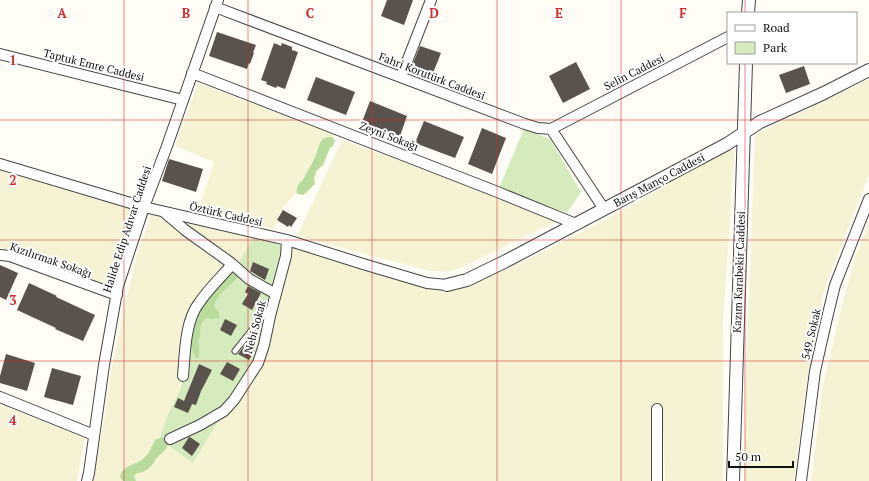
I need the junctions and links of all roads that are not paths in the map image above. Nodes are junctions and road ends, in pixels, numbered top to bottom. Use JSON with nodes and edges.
{"nodes":[{"id":1,"x":431,"y":0,"type":"edge"},
{"id":2,"x":749,"y":0,"type":"edge"},
{"id":3,"x":217,"y":3,"type":"edge"},
{"id":4,"x":748,"y":12,"type":"edge"},
{"id":5,"x":727,"y":38,"type":"edge"},
{"id":6,"x":0,"y":54,"type":"edge"},
{"id":7,"x":746,"y":64,"type":"edge"},
{"id":8,"x":869,"y":70,"type":"edge"},
{"id":9,"x":192,"y":73,"type":"junction"},
{"id":10,"x":401,"y":77,"type":"junction"},
{"id":11,"x":183,"y":100,"type":"junction"},
{"id":12,"x":551,"y":129,"type":"junction"},
{"id":13,"x":743,"y":133,"type":"junction"},
{"id":14,"x":0,"y":164,"type":"edge"},
{"id":15,"x":869,"y":199,"type":"edge"},
{"id":16,"x":144,"y":207,"type":"junction"},
{"id":17,"x":604,"y":209,"type":"junction"},
{"id":18,"x":163,"y":212,"type":"junction"},
{"id":19,"x":576,"y":224,"type":"junction"},
{"id":20,"x":287,"y":240,"type":"junction"},
{"id":21,"x":0,"y":255,"type":"edge"},
{"id":22,"x":231,"y":263,"type":"junction"},
{"id":23,"x":447,"y":285,"type":"joint"},
{"id":24,"x":117,"y":295,"type":"junction"},
{"id":25,"x":275,"y":299,"type":"junction"},
{"id":26,"x":235,"y":351,"type":"dead end"},
{"id":27,"x":184,"y":376,"type":"dead end"},
{"id":28,"x":0,"y":397,"type":"edge"},
{"id":29,"x":657,"y":409,"type":"dead end"},
{"id":30,"x":94,"y":434,"type":"junction"},
{"id":31,"x":170,"y":439,"type":"dead end"},
{"id":32,"x":88,"y":477,"type":"edge"},
{"id":33,"x":657,"y":481,"type":"edge"},
{"id":34,"x":733,"y":481,"type":"edge"},
{"id":35,"x":801,"y":481,"type":"edge"}],
"edges":[{"from":1,"to":10,"type":"street"},
{"from":2,"to":4,"type":"street"},
{"from":3,"to":9,"type":"street","name":"Halide Edip Adıvar Caddesi"},
{"from":3,"to":10,"type":"street","name":"Fahri Korutürk Caddesi"},
{"from":5,"to":12,"type":"street","name":"Selin Caddesi"},
{"from":6,"to":11,"type":"street","name":"Taptuk Emre Caddesi"},
{"from":7,"to":13,"type":"street","name":"Kazım Karabekir Caddesi"},
{"from":8,"to":13,"type":"street","name":"Barış Manço Caddesi"},
{"from":9,"to":11,"type":"street","name":"Halide Edip Adıvar Caddesi"},
{"from":9,"to":19,"type":"street","name":"Zeyni Sokağı"},
{"from":10,"to":12,"type":"street","name":"Fahri Korutürk Caddesi"},
{"from":11,"to":16,"type":"street","name":"Halide Edip Adıvar Caddesi"},
{"from":12,"to":17,"type":"street"},
{"from":13,"to":17,"type":"street","name":"Barış Manço Caddesi"},
{"from":13,"to":34,"type":"street","name":"Kazım Karabekir Caddesi"},
{"from":14,"to":16,"type":"street","name":"Öztürk Caddesi"},
{"from":15,"to":35,"type":"street","name":"549. Sokak"},
{"from":16,"to":18,"type":"street","name":"Öztürk Caddesi"},
{"from":16,"to":24,"type":"street","name":"Halide Edip Adıvar Caddesi"},
{"from":17,"to":19,"type":"street","name":"Barış Manço Caddesi"},
{"from":18,"to":20,"type":"street","name":"Öztürk Caddesi"},
{"from":18,"to":22,"type":"street"},
{"from":19,"to":23,"type":"street","name":"Barış Manço Caddesi"},
{"from":20,"to":23,"type":"street","name":"Öztürk Caddesi"},
{"from":20,"to":25,"type":"street","name":"Nebi Sokak"},
{"from":21,"to":24,"type":"street","name":"Kızılırmak Sokağı"},
{"from":22,"to":25,"type":"street"},
{"from":22,"to":27,"type":"street"},
{"from":24,"to":30,"type":"street","name":"Halide Edip Adıvar Caddesi"},
{"from":25,"to":26,"type":"lane"},
{"from":25,"to":31,"type":"street","name":"Nebi Sokak"},
{"from":28,"to":30,"type":"street"},
{"from":29,"to":33,"type":"street"},
{"from":30,"to":32,"type":"street","name":"Halide Edip Adıvar Caddesi"}]}
